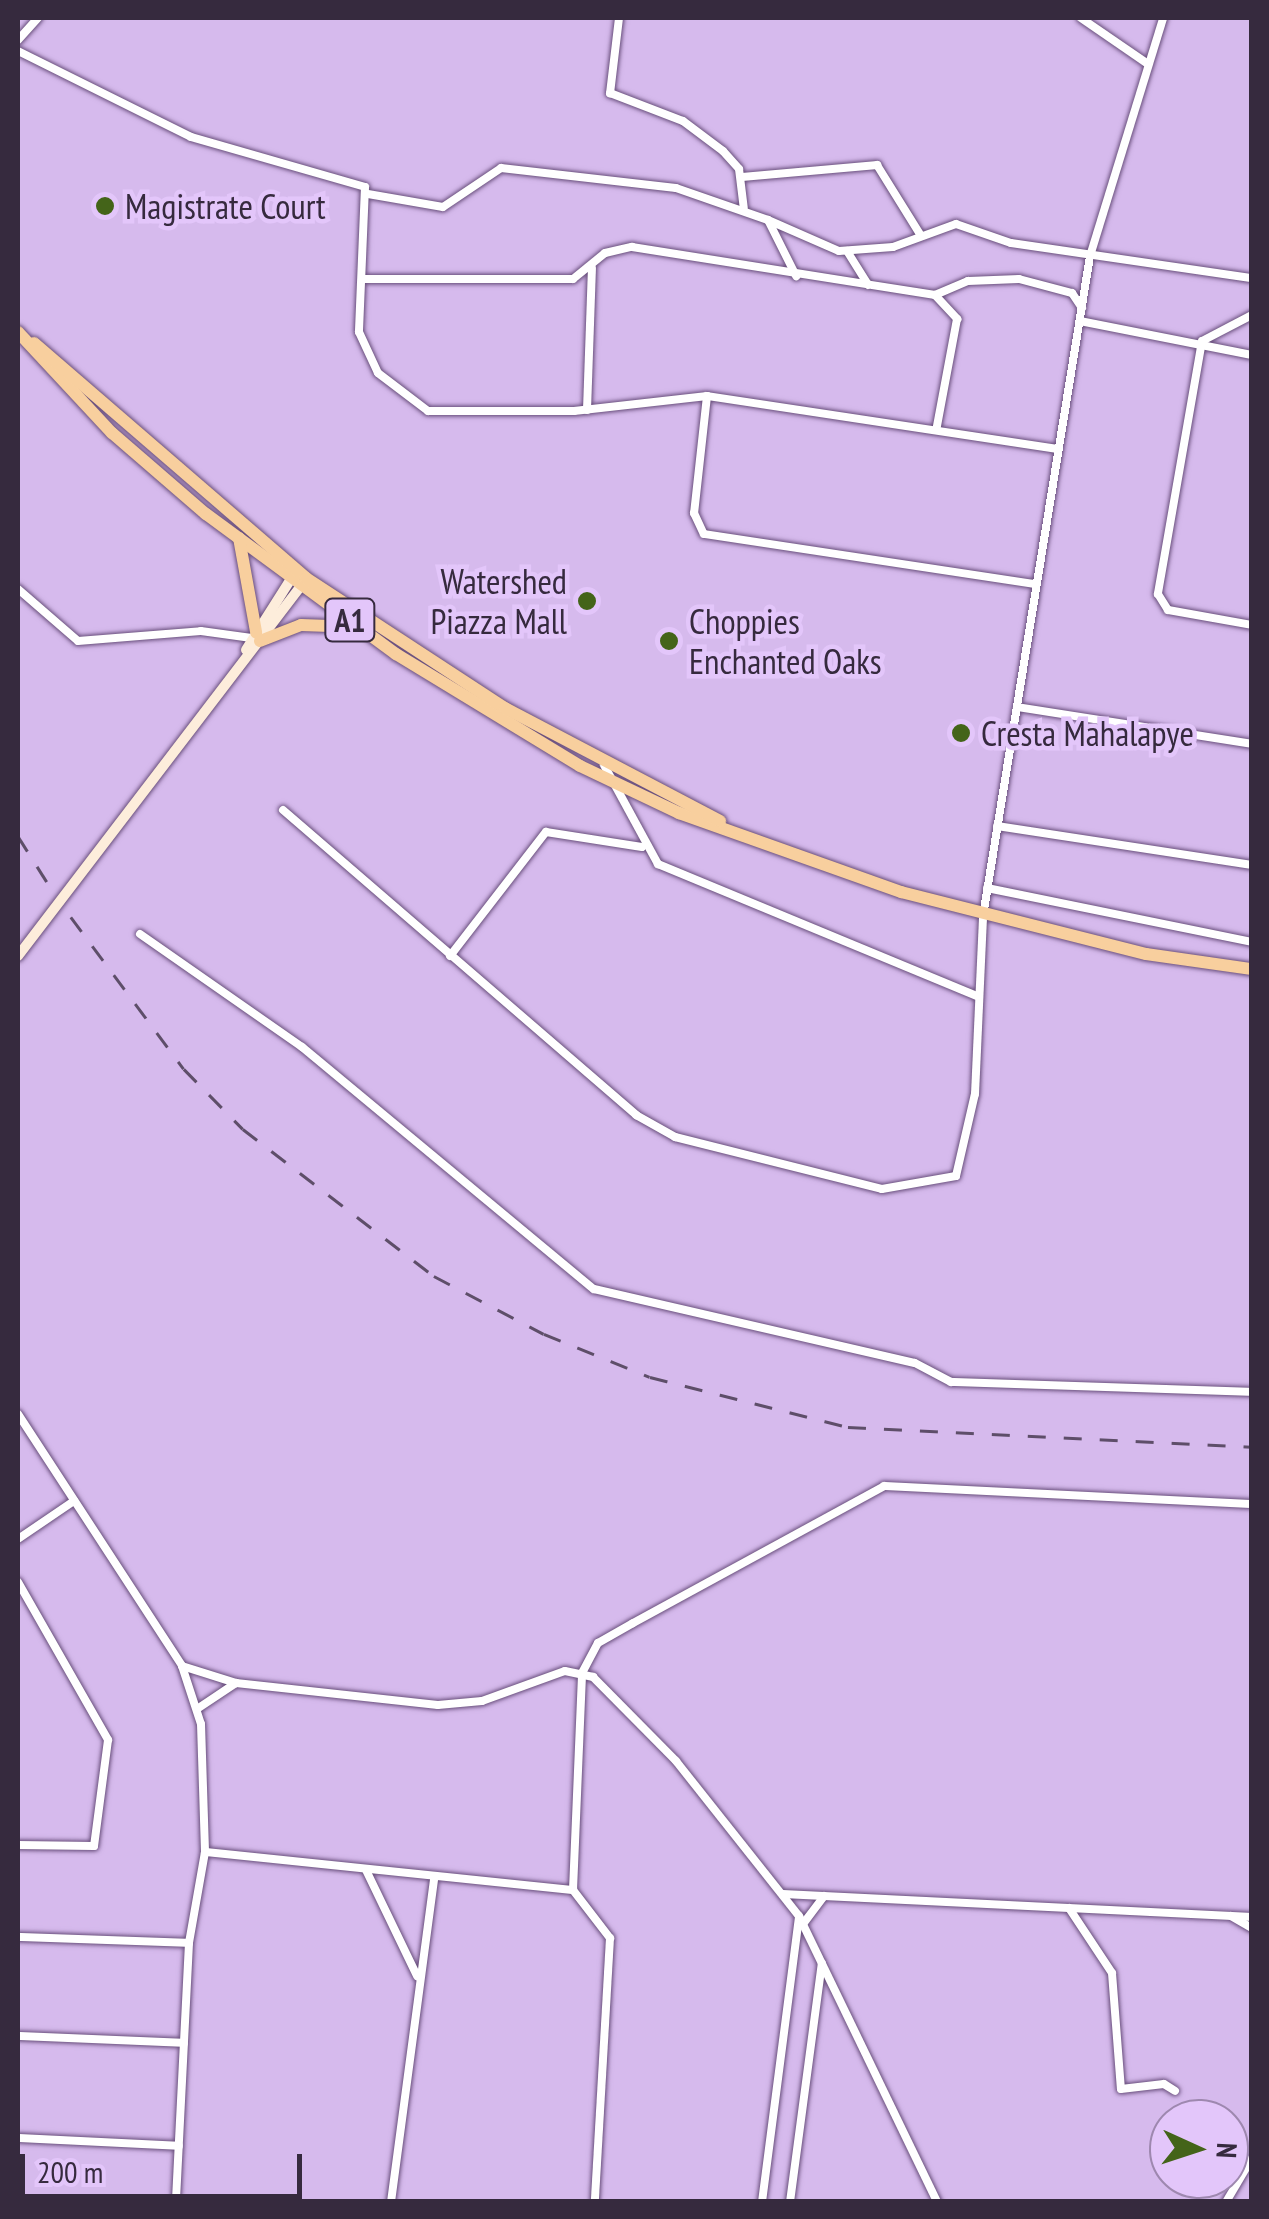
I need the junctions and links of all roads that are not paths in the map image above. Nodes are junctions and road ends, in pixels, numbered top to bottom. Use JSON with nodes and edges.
{"nodes":[{"id":1,"x":38,"y":18,"type":"edge"},
{"id":2,"x":619,"y":18,"type":"edge"},
{"id":3,"x":1081,"y":18,"type":"edge"},
{"id":4,"x":1163,"y":18,"type":"edge"},
{"id":5,"x":18,"y":40,"type":"edge"},
{"id":6,"x":18,"y":52,"type":"edge"},
{"id":7,"x":1148,"y":64,"type":"junction"},
{"id":8,"x":742,"y":177,"type":"junction"},
{"id":9,"x":368,"y":194,"type":"junction"},
{"id":10,"x":744,"y":208,"type":"junction"},
{"id":11,"x":768,"y":220,"type":"junction"},
{"id":12,"x":920,"y":234,"type":"junction"},
{"id":13,"x":847,"y":251,"type":"junction"},
{"id":14,"x":1090,"y":256,"type":"junction"},
{"id":15,"x":592,"y":268,"type":"junction"},
{"id":16,"x":796,"y":276,"type":"junction"},
{"id":17,"x":1252,"y":278,"type":"edge"},
{"id":18,"x":364,"y":280,"type":"junction"},
{"id":19,"x":869,"y":286,"type":"junction"},
{"id":20,"x":935,"y":296,"type":"junction"},
{"id":21,"x":1082,"y":308,"type":"junction"},
{"id":22,"x":1252,"y":315,"type":"edge"},
{"id":23,"x":1080,"y":322,"type":"junction"},
{"id":24,"x":18,"y":330,"type":"edge"},
{"id":25,"x":1202,"y":341,"type":"junction"},
{"id":26,"x":1252,"y":355,"type":"edge"},
{"id":27,"x":708,"y":396,"type":"junction"},
{"id":28,"x":587,"y":410,"type":"junction"},
{"id":29,"x":937,"y":426,"type":"junction"},
{"id":30,"x":1057,"y":449,"type":"junction"},
{"id":31,"x":239,"y":538,"type":"junction"},
{"id":32,"x":299,"y":577,"type":"junction"},
{"id":33,"x":1036,"y":584,"type":"junction"},
{"id":34,"x":18,"y":589,"type":"edge"},
{"id":35,"x":1252,"y":625,"type":"edge"},
{"id":36,"x":361,"y":628,"type":"junction"},
{"id":37,"x":256,"y":637,"type":"junction"},
{"id":38,"x":1017,"y":707,"type":"junction"},
{"id":39,"x":1252,"y":744,"type":"edge"},
{"id":40,"x":604,"y":766,"type":"junction"},
{"id":41,"x":609,"y":780,"type":"junction"},
{"id":42,"x":283,"y":810,"type":"dead end"},
{"id":43,"x":997,"y":826,"type":"junction"},
{"id":44,"x":736,"y":830,"type":"junction"},
{"id":45,"x":642,"y":847,"type":"junction"},
{"id":46,"x":1252,"y":865,"type":"edge"},
{"id":47,"x":987,"y":888,"type":"junction"},
{"id":48,"x":982,"y":916,"type":"junction"},
{"id":49,"x":140,"y":934,"type":"dead end"},
{"id":50,"x":1252,"y":942,"type":"edge"},
{"id":51,"x":18,"y":956,"type":"edge"},
{"id":52,"x":450,"y":956,"type":"junction"},
{"id":53,"x":1252,"y":969,"type":"edge"},
{"id":54,"x":977,"y":996,"type":"junction"},
{"id":55,"x":1252,"y":1392,"type":"edge"},
{"id":56,"x":18,"y":1414,"type":"edge"},
{"id":57,"x":74,"y":1501,"type":"junction"},
{"id":58,"x":1252,"y":1504,"type":"edge"},
{"id":59,"x":18,"y":1538,"type":"edge"},
{"id":60,"x":18,"y":1582,"type":"edge"},
{"id":61,"x":182,"y":1666,"type":"junction"},
{"id":62,"x":582,"y":1673,"type":"junction"},
{"id":63,"x":236,"y":1683,"type":"junction"},
{"id":64,"x":197,"y":1709,"type":"junction"},
{"id":65,"x":18,"y":1846,"type":"edge"},
{"id":66,"x":205,"y":1852,"type":"junction"},
{"id":67,"x":366,"y":1870,"type":"junction"},
{"id":68,"x":434,"y":1878,"type":"junction"},
{"id":69,"x":573,"y":1890,"type":"junction"},
{"id":70,"x":783,"y":1894,"type":"junction"},
{"id":71,"x":824,"y":1896,"type":"junction"},
{"id":72,"x":1069,"y":1908,"type":"junction"},
{"id":73,"x":1231,"y":1916,"type":"junction"},
{"id":74,"x":1252,"y":1917,"type":"edge"},
{"id":75,"x":801,"y":1920,"type":"junction"},
{"id":76,"x":1252,"y":1928,"type":"edge"},
{"id":77,"x":18,"y":1937,"type":"edge"},
{"id":78,"x":189,"y":1943,"type":"junction"},
{"id":79,"x":822,"y":1963,"type":"junction"},
{"id":80,"x":417,"y":1976,"type":"junction"},
{"id":81,"x":18,"y":2036,"type":"edge"},
{"id":82,"x":184,"y":2043,"type":"junction"},
{"id":83,"x":1175,"y":2092,"type":"dead end"},
{"id":84,"x":18,"y":2138,"type":"edge"},
{"id":85,"x":178,"y":2146,"type":"junction"},
{"id":86,"x":1252,"y":2158,"type":"edge"},
{"id":87,"x":176,"y":2202,"type":"edge"},
{"id":88,"x":390,"y":2202,"type":"edge"},
{"id":89,"x":594,"y":2202,"type":"edge"},
{"id":90,"x":762,"y":2202,"type":"edge"},
{"id":91,"x":790,"y":2202,"type":"edge"},
{"id":92,"x":936,"y":2202,"type":"edge"},
{"id":93,"x":1226,"y":2202,"type":"edge"}],
"edges":[{"from":1,"to":5,"type":"street"},
{"from":2,"to":8,"type":"street"},
{"from":3,"to":7,"type":"street"},
{"from":4,"to":7,"type":"street"},
{"from":6,"to":9,"type":"street"},
{"from":7,"to":14,"type":"street"},
{"from":8,"to":10,"type":"street"},
{"from":8,"to":12,"type":"street"},
{"from":9,"to":10,"type":"street"},
{"from":9,"to":18,"type":"street"},
{"from":10,"to":11,"type":"street"},
{"from":11,"to":13,"type":"street"},
{"from":11,"to":16,"type":"street"},
{"from":12,"to":13,"type":"street"},
{"from":12,"to":14,"type":"street"},
{"from":13,"to":19,"type":"street"},
{"from":14,"to":17,"type":"street"},
{"from":14,"to":21,"type":"street"},
{"from":15,"to":16,"type":"street"},
{"from":15,"to":18,"type":"street"},
{"from":15,"to":28,"type":"street"},
{"from":16,"to":19,"type":"street"},
{"from":18,"to":28,"type":"street"},
{"from":19,"to":20,"type":"street"},
{"from":20,"to":21,"type":"street"},
{"from":20,"to":29,"type":"street"},
{"from":21,"to":23,"type":"street"},
{"from":22,"to":25,"type":"street"},
{"from":23,"to":25,"type":"street"},
{"from":23,"to":30,"type":"street"},
{"from":24,"to":31,"type":"highway","number":"A1"},
{"from":24,"to":32,"type":"highway","number":"A1"},
{"from":25,"to":26,"type":"street"},
{"from":25,"to":35,"type":"street"},
{"from":27,"to":28,"type":"street"},
{"from":27,"to":29,"type":"street"},
{"from":27,"to":33,"type":"street"},
{"from":29,"to":30,"type":"street"},
{"from":30,"to":33,"type":"street"},
{"from":31,"to":32,"type":"highway","number":"A1"},
{"from":31,"to":37,"type":"highway"},
{"from":32,"to":36,"type":"highway","number":"A1"},
{"from":32,"to":37,"type":"main road"},
{"from":32,"to":40,"type":"highway","number":"A1"},
{"from":33,"to":38,"type":"street"},
{"from":34,"to":37,"type":"street"},
{"from":36,"to":37,"type":"highway"},
{"from":36,"to":41,"type":"highway","number":"A1"},
{"from":37,"to":51,"type":"main road"},
{"from":38,"to":39,"type":"street"},
{"from":38,"to":43,"type":"street"},
{"from":40,"to":41,"type":"street"},
{"from":40,"to":44,"type":"highway","number":"A1"},
{"from":41,"to":44,"type":"highway","number":"A1"},
{"from":41,"to":45,"type":"street"},
{"from":42,"to":52,"type":"street"},
{"from":43,"to":46,"type":"street"},
{"from":43,"to":47,"type":"street"},
{"from":44,"to":48,"type":"highway","number":"A1"},
{"from":45,"to":52,"type":"street"},
{"from":45,"to":54,"type":"street"},
{"from":47,"to":48,"type":"street"},
{"from":47,"to":50,"type":"street"},
{"from":48,"to":53,"type":"highway","number":"A1"},
{"from":48,"to":54,"type":"street"},
{"from":49,"to":55,"type":"street"},
{"from":52,"to":54,"type":"street"},
{"from":56,"to":57,"type":"street"},
{"from":57,"to":59,"type":"street"},
{"from":57,"to":61,"type":"street"},
{"from":58,"to":62,"type":"street"},
{"from":60,"to":65,"type":"street"},
{"from":61,"to":63,"type":"street"},
{"from":61,"to":64,"type":"street"},
{"from":62,"to":63,"type":"street"},
{"from":62,"to":69,"type":"street"},
{"from":62,"to":70,"type":"street"},
{"from":63,"to":64,"type":"street"},
{"from":64,"to":66,"type":"street"},
{"from":66,"to":67,"type":"street"},
{"from":66,"to":78,"type":"street"},
{"from":67,"to":68,"type":"street"},
{"from":67,"to":80,"type":"street"},
{"from":68,"to":69,"type":"street"},
{"from":68,"to":80,"type":"street"},
{"from":69,"to":89,"type":"street"},
{"from":70,"to":71,"type":"street"},
{"from":70,"to":75,"type":"street"},
{"from":71,"to":72,"type":"street"},
{"from":71,"to":75,"type":"street"},
{"from":72,"to":73,"type":"street"},
{"from":72,"to":83,"type":"street"},
{"from":73,"to":74,"type":"street"},
{"from":73,"to":76,"type":"street"},
{"from":75,"to":79,"type":"street"},
{"from":75,"to":90,"type":"street"},
{"from":77,"to":78,"type":"street"},
{"from":78,"to":82,"type":"street"},
{"from":79,"to":91,"type":"street"},
{"from":79,"to":92,"type":"street"},
{"from":80,"to":88,"type":"street"},
{"from":81,"to":82,"type":"street"},
{"from":82,"to":85,"type":"street"},
{"from":84,"to":85,"type":"street"},
{"from":85,"to":87,"type":"street"},
{"from":86,"to":93,"type":"street"}]}
